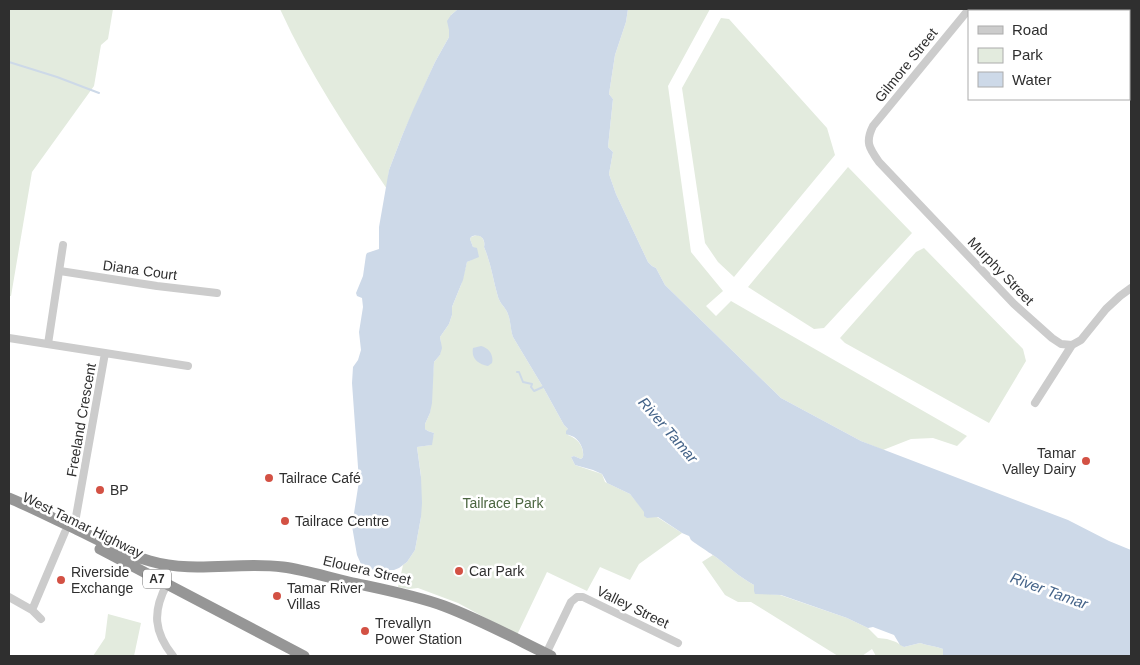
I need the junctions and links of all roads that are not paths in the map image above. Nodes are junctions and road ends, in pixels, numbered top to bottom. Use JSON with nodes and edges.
{"nodes":[{"id":1,"x":968,"y":10,"type":"edge"},
{"id":2,"x":868,"y":139,"type":"joint"},
{"id":3,"x":63,"y":245,"type":"dead end"},
{"id":4,"x":60,"y":271,"type":"junction"},
{"id":5,"x":1131,"y":288,"type":"edge"},
{"id":6,"x":217,"y":293,"type":"dead end"},
{"id":7,"x":9,"y":338,"type":"edge"},
{"id":8,"x":48,"y":344,"type":"junction"},
{"id":9,"x":1072,"y":345,"type":"junction"},
{"id":10,"x":105,"y":353,"type":"junction"},
{"id":11,"x":188,"y":366,"type":"dead end"},
{"id":12,"x":1035,"y":403,"type":"dead end"},
{"id":13,"x":9,"y":498,"type":"edge"},
{"id":14,"x":9,"y":505,"type":"edge"},
{"id":15,"x":70,"y":530,"type":"junction"},
{"id":16,"x":168,"y":565,"type":"junction"},
{"id":17,"x":165,"y":584,"type":"junction"},
{"id":18,"x":9,"y":597,"type":"edge"},
{"id":19,"x":32,"y":610,"type":"junction"},
{"id":20,"x":40,"y":619,"type":"dead end"},
{"id":21,"x":678,"y":643,"type":"dead end"},
{"id":22,"x":173,"y":656,"type":"edge"},
{"id":23,"x":304,"y":656,"type":"edge"},
{"id":24,"x":548,"y":656,"type":"edge"}],
"edges":[{"from":1,"to":2,"type":"street","name":"Gilmore Street"},
{"from":2,"to":9,"type":"street","name":"Murphy Street"},
{"from":3,"to":4,"type":"street"},
{"from":4,"to":6,"type":"street","name":"Diana Court"},
{"from":4,"to":8,"type":"street"},
{"from":5,"to":9,"type":"street"},
{"from":7,"to":8,"type":"street","name":"Freeland Crescent"},
{"from":8,"to":10,"type":"street","name":"Freeland Crescent"},
{"from":9,"to":12,"type":"street"},
{"from":10,"to":11,"type":"street"},
{"from":10,"to":15,"type":"street","name":"Freeland Crescent"},
{"from":13,"to":15,"type":"highway","name":"West Tamar Highway","number":"A7"},
{"from":14,"to":15,"type":"highway","name":"West Tamar Highway","number":"A7"},
{"from":15,"to":16,"type":"highway","name":"West Tamar Highway","number":"A7"},
{"from":15,"to":17,"type":"highway","name":"West Tamar Highway","number":"A7"},
{"from":15,"to":19,"type":"street","name":"Freeland Crescent"},
{"from":16,"to":17,"type":"highway"},
{"from":16,"to":24,"type":"highway","name":"Elouera Street","number":"A7"},
{"from":17,"to":22,"type":"street"},
{"from":17,"to":23,"type":"highway","name":"West Tamar Highway","number":"A7"},
{"from":18,"to":19,"type":"street"},
{"from":19,"to":20,"type":"street"},
{"from":21,"to":24,"type":"street","name":"Valley Street"}]}
